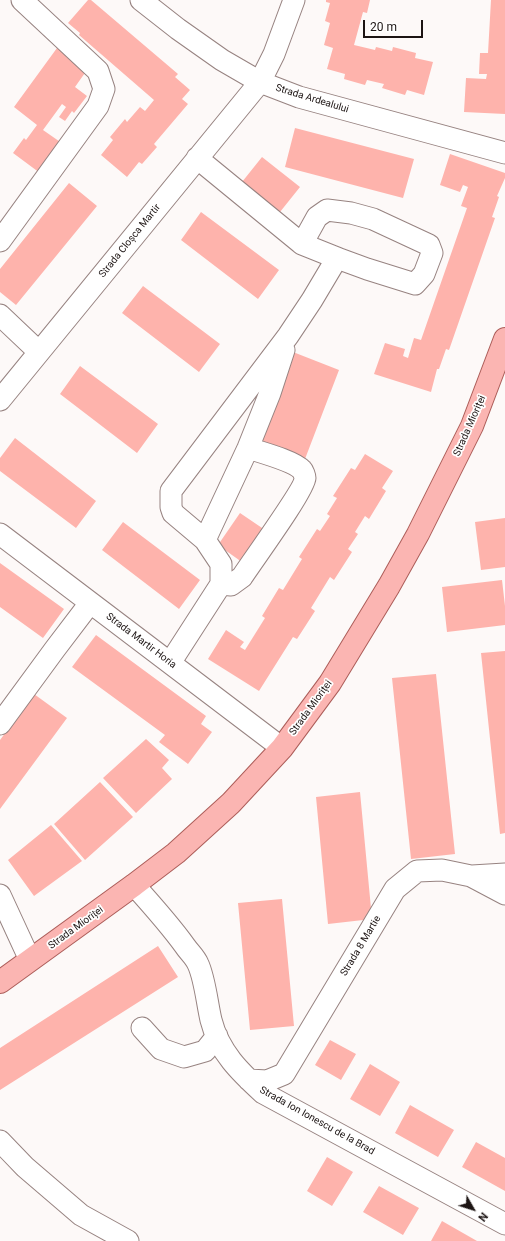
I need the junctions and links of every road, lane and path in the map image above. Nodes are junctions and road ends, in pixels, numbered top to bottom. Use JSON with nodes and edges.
{"nodes":[{"id":1,"x":22,"y":0,"type":"edge"},
{"id":2,"x":141,"y":0,"type":"edge"},
{"id":3,"x":294,"y":0,"type":"edge"},
{"id":4,"x":260,"y":82,"type":"junction"},
{"id":5,"x":505,"y":152,"type":"edge"},
{"id":6,"x":197,"y":158,"type":"junction"},
{"id":7,"x":0,"y":241,"type":"edge"},
{"id":8,"x":302,"y":244,"type":"junction"},
{"id":9,"x":337,"y":258,"type":"junction"},
{"id":10,"x":0,"y":315,"type":"edge"},
{"id":11,"x":288,"y":336,"type":"junction"},
{"id":12,"x":505,"y":339,"type":"edge"},
{"id":13,"x":40,"y":352,"type":"junction"},
{"id":14,"x":0,"y":400,"type":"edge"},
{"id":15,"x":248,"y":448,"type":"junction"},
{"id":16,"x":0,"y":534,"type":"edge"},
{"id":17,"x":205,"y":540,"type":"junction"},
{"id":18,"x":220,"y":584,"type":"junction"},
{"id":19,"x":90,"y":603,"type":"junction"},
{"id":20,"x":170,"y":663,"type":"junction"},
{"id":21,"x":0,"y":724,"type":"edge"},
{"id":22,"x":282,"y":748,"type":"junction"},
{"id":23,"x":505,"y":874,"type":"edge"},
{"id":24,"x":471,"y":876,"type":"junction"},
{"id":25,"x":134,"y":885,"type":"junction"},
{"id":26,"x":505,"y":894,"type":"edge"},
{"id":27,"x":0,"y":895,"type":"edge"},
{"id":28,"x":30,"y":960,"type":"junction"},
{"id":29,"x":0,"y":982,"type":"edge"},
{"id":30,"x":142,"y":1028,"type":"dead end"},
{"id":31,"x":217,"y":1036,"type":"junction"},
{"id":32,"x":249,"y":1080,"type":"junction"},
{"id":33,"x":0,"y":1141,"type":"edge"},
{"id":34,"x":505,"y":1224,"type":"edge"},
{"id":35,"x":128,"y":1241,"type":"edge"}],
"edges":[{"from":1,"to":7,"type":"street"},
{"from":2,"to":4,"type":"street","name":"Strada Ardealului"},
{"from":3,"to":4,"type":"street","name":"Strada Cloșca Martir"},
{"from":4,"to":5,"type":"street","name":"Strada Ardealului"},
{"from":4,"to":6,"type":"street","name":"Strada Cloșca Martir"},
{"from":6,"to":8,"type":"street"},
{"from":6,"to":13,"type":"street","name":"Strada Cloșca Martir"},
{"from":8,"to":9,"type":"street"},
{"from":8,"to":9,"type":"street"},
{"from":9,"to":11,"type":"street"},
{"from":10,"to":13,"type":"street"},
{"from":11,"to":15,"type":"street"},
{"from":11,"to":17,"type":"street"},
{"from":12,"to":22,"type":"main road","name":"Strada Mioriței"},
{"from":13,"to":14,"type":"street","name":"Strada Cloșca Martir"},
{"from":15,"to":17,"type":"street"},
{"from":15,"to":18,"type":"street"},
{"from":16,"to":19,"type":"street","name":"Strada Martir Horia"},
{"from":17,"to":18,"type":"street"},
{"from":18,"to":20,"type":"street"},
{"from":19,"to":20,"type":"street","name":"Strada Martir Horia"},
{"from":19,"to":21,"type":"street"},
{"from":20,"to":22,"type":"street","name":"Strada Martir Horia"},
{"from":22,"to":25,"type":"main road","name":"Strada Mioriței"},
{"from":23,"to":24,"type":"street"},
{"from":24,"to":26,"type":"street","name":"Strada 8 Martie"},
{"from":24,"to":32,"type":"street","name":"Strada 8 Martie"},
{"from":25,"to":28,"type":"main road","name":"Strada Mioriței"},
{"from":25,"to":31,"type":"street","name":"Strada Ion Ionescu de la Brad"},
{"from":27,"to":28,"type":"street"},
{"from":28,"to":29,"type":"main road","name":"Strada Mioriței"},
{"from":30,"to":31,"type":"street"},
{"from":31,"to":32,"type":"street","name":"Strada Ion Ionescu de la Brad"},
{"from":32,"to":34,"type":"street","name":"Strada Ion Ionescu de la Brad"},
{"from":33,"to":35,"type":"street"}]}
